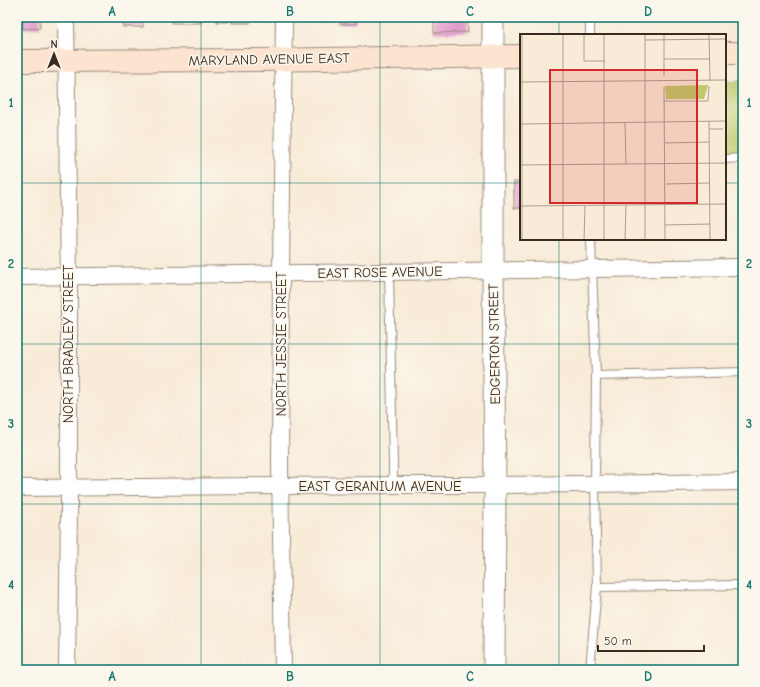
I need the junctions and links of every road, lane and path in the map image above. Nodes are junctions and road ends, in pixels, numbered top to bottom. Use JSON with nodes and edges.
{"nodes":[{"id":1,"x":66,"y":17,"type":"edge"},
{"id":2,"x":284,"y":17,"type":"edge"},
{"id":3,"x":493,"y":17,"type":"edge"},
{"id":4,"x":590,"y":17,"type":"edge"},
{"id":5,"x":590,"y":34,"type":"dead end"},
{"id":6,"x":726,"y":53,"type":"edge"},
{"id":7,"x":743,"y":53,"type":"edge"},
{"id":8,"x":493,"y":56,"type":"junction"},
{"id":9,"x":520,"y":56,"type":"edge"},
{"id":10,"x":284,"y":59,"type":"junction"},
{"id":11,"x":66,"y":60,"type":"junction"},
{"id":12,"x":17,"y":61,"type":"edge"},
{"id":13,"x":726,"y":158,"type":"edge"},
{"id":14,"x":743,"y":158,"type":"edge"},
{"id":15,"x":591,"y":240,"type":"edge"},
{"id":16,"x":743,"y":267,"type":"edge"},
{"id":17,"x":592,"y":269,"type":"junction"},
{"id":18,"x":493,"y":271,"type":"junction"},
{"id":19,"x":389,"y":272,"type":"junction"},
{"id":20,"x":281,"y":273,"type":"junction"},
{"id":21,"x":69,"y":276,"type":"junction"},
{"id":22,"x":17,"y":277,"type":"edge"},
{"id":23,"x":743,"y":372,"type":"edge"},
{"id":24,"x":596,"y":376,"type":"junction"},
{"id":25,"x":743,"y":482,"type":"edge"},
{"id":26,"x":595,"y":484,"type":"junction"},
{"id":27,"x":393,"y":485,"type":"junction"},
{"id":28,"x":280,"y":486,"type":"junction"},
{"id":29,"x":495,"y":486,"type":"junction"},
{"id":30,"x":69,"y":487,"type":"junction"},
{"id":31,"x":17,"y":488,"type":"edge"},
{"id":32,"x":743,"y":585,"type":"edge"},
{"id":33,"x":597,"y":587,"type":"junction"},
{"id":34,"x":67,"y":670,"type":"edge"},
{"id":35,"x":283,"y":670,"type":"edge"},
{"id":36,"x":494,"y":670,"type":"edge"},
{"id":37,"x":590,"y":670,"type":"edge"}],
"edges":[{"from":1,"to":11,"type":"street","name":"NORTH BRADLEY STREET"},
{"from":2,"to":10,"type":"street","name":"NORTH JESSIE STREET"},
{"from":3,"to":8,"type":"street","name":"EDGERTON STREET"},
{"from":4,"to":5,"type":"lane"},
{"from":6,"to":7,"type":"main road"},
{"from":8,"to":9,"type":"main road","name":"MARYLAND AVENUE EAST"},
{"from":8,"to":10,"type":"main road","name":"MARYLAND AVENUE EAST"},
{"from":8,"to":18,"type":"street","name":"EDGERTON STREET"},
{"from":10,"to":11,"type":"main road","name":"MARYLAND AVENUE EAST"},
{"from":10,"to":20,"type":"street","name":"NORTH JESSIE STREET"},
{"from":11,"to":12,"type":"main road","name":"MARYLAND AVENUE EAST"},
{"from":11,"to":21,"type":"street","name":"NORTH BRADLEY STREET"},
{"from":13,"to":14,"type":"lane"},
{"from":15,"to":17,"type":"lane"},
{"from":16,"to":17,"type":"street","name":"EAST ROSE AVENUE"},
{"from":17,"to":18,"type":"street","name":"EAST ROSE AVENUE"},
{"from":17,"to":24,"type":"lane"},
{"from":18,"to":19,"type":"street","name":"EAST ROSE AVENUE"},
{"from":18,"to":29,"type":"street","name":"EDGERTON STREET"},
{"from":19,"to":20,"type":"street","name":"EAST ROSE AVENUE"},
{"from":19,"to":27,"type":"lane"},
{"from":20,"to":21,"type":"street","name":"EAST ROSE AVENUE"},
{"from":20,"to":28,"type":"street","name":"NORTH JESSIE STREET"},
{"from":21,"to":22,"type":"street","name":"EAST ROSE AVENUE"},
{"from":21,"to":30,"type":"street","name":"NORTH BRADLEY STREET"},
{"from":23,"to":24,"type":"lane"},
{"from":24,"to":26,"type":"lane"},
{"from":25,"to":26,"type":"street","name":"EAST GERANIUM AVENUE"},
{"from":26,"to":29,"type":"street","name":"EAST GERANIUM AVENUE"},
{"from":26,"to":33,"type":"lane"},
{"from":27,"to":28,"type":"street","name":"EAST GERANIUM AVENUE"},
{"from":27,"to":29,"type":"street","name":"EAST GERANIUM AVENUE"},
{"from":28,"to":30,"type":"street","name":"EAST GERANIUM AVENUE"},
{"from":28,"to":35,"type":"street","name":"NORTH JESSIE STREET"},
{"from":29,"to":36,"type":"street","name":"EDGERTON STREET"},
{"from":30,"to":31,"type":"street","name":"EAST GERANIUM AVENUE"},
{"from":30,"to":34,"type":"street","name":"NORTH BRADLEY STREET"},
{"from":32,"to":33,"type":"lane"},
{"from":33,"to":37,"type":"lane"}]}
